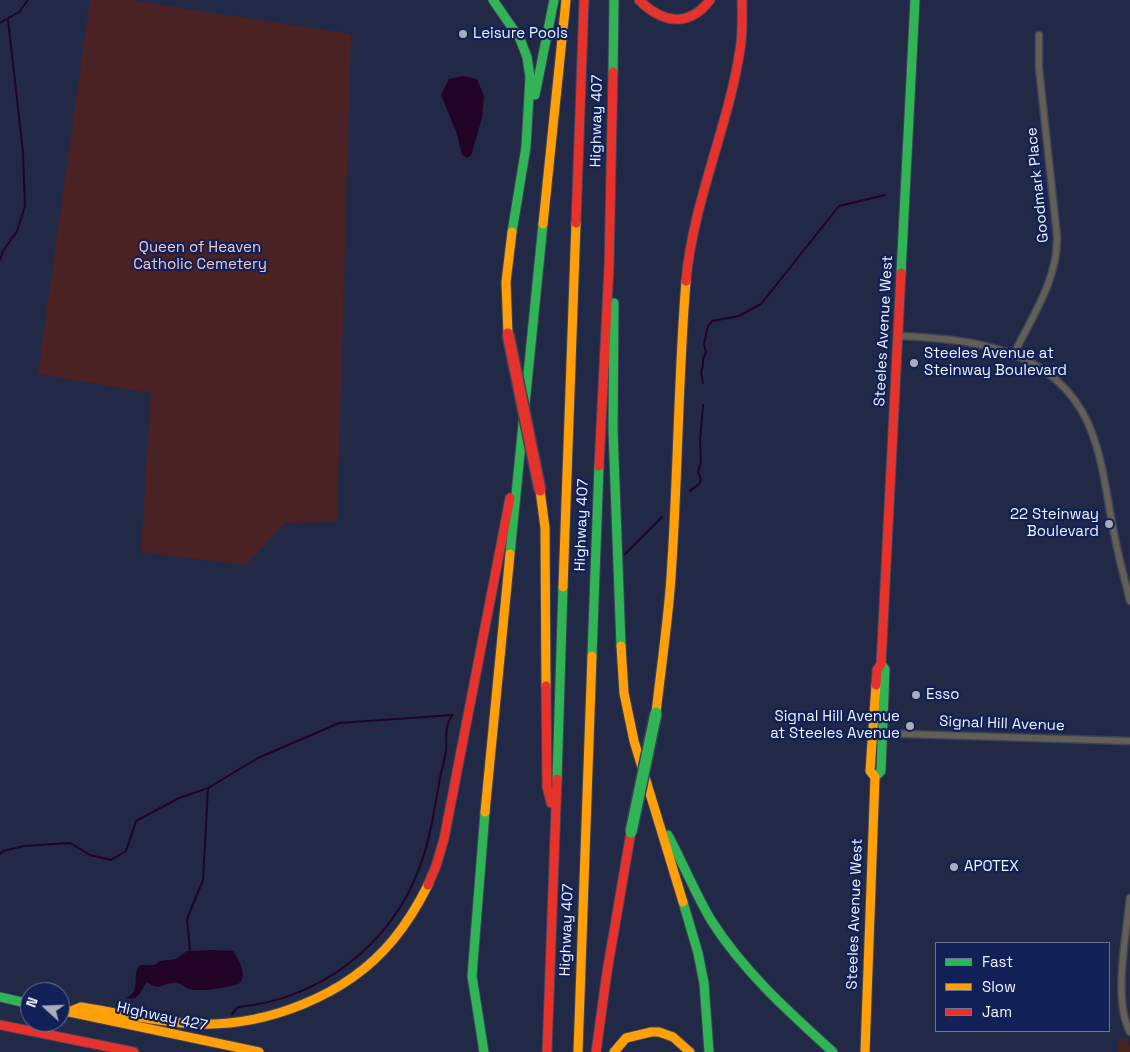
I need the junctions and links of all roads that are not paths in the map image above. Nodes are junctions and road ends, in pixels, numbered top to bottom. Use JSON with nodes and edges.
{"nodes":[{"id":1,"x":493,"y":0,"type":"edge"},
{"id":2,"x":554,"y":0,"type":"edge"},
{"id":3,"x":566,"y":0,"type":"edge"},
{"id":4,"x":584,"y":0,"type":"edge"},
{"id":5,"x":614,"y":0,"type":"edge"},
{"id":6,"x":638,"y":0,"type":"edge"},
{"id":7,"x":710,"y":0,"type":"edge"},
{"id":8,"x":742,"y":0,"type":"edge"},
{"id":9,"x":915,"y":0,"type":"edge"},
{"id":10,"x":1039,"y":35,"type":"dead end"},
{"id":11,"x":529,"y":124,"type":"junction"},
{"id":12,"x":609,"y":267,"type":"junction"},
{"id":13,"x":899,"y":336,"type":"junction"},
{"id":14,"x":1014,"y":354,"type":"junction"},
{"id":15,"x":520,"y":462,"type":"junction"},
{"id":16,"x":1130,"y":602,"type":"edge"},
{"id":17,"x":878,"y":733,"type":"junction"},
{"id":18,"x":1130,"y":740,"type":"edge"},
{"id":19,"x":655,"y":812,"type":"junction"},
{"id":20,"x":554,"y":816,"type":"junction"},
{"id":21,"x":1130,"y":898,"type":"edge"},
{"id":22,"x":0,"y":997,"type":"edge"},
{"id":23,"x":20,"y":1002,"type":"edge"},
{"id":24,"x":70,"y":1010,"type":"edge"},
{"id":25,"x":70,"y":1012,"type":"edge"},
{"id":26,"x":0,"y":1025,"type":"edge"},
{"id":27,"x":1130,"y":1032,"type":"edge"},
{"id":28,"x":483,"y":1046,"type":"edge"},
{"id":29,"x":134,"y":1052,"type":"edge"},
{"id":30,"x":259,"y":1052,"type":"edge"},
{"id":31,"x":547,"y":1052,"type":"edge"},
{"id":32,"x":578,"y":1052,"type":"edge"},
{"id":33,"x":596,"y":1052,"type":"edge"},
{"id":34,"x":614,"y":1052,"type":"edge"},
{"id":35,"x":690,"y":1052,"type":"edge"},
{"id":36,"x":709,"y":1052,"type":"edge"},
{"id":37,"x":833,"y":1052,"type":"edge"},
{"id":38,"x":864,"y":1052,"type":"edge"}],
"edges":[{"from":1,"to":11,"type":"main road"},
{"from":2,"to":11,"type":"main road"},
{"from":3,"to":15,"type":"main road"},
{"from":4,"to":20,"type":"main road","name":"Highway 407"},
{"from":5,"to":12,"type":"main road","name":"Highway 407"},
{"from":6,"to":7,"type":"main road"},
{"from":8,"to":33,"type":"main road","bridge":true},
{"from":9,"to":13,"type":"main road","name":"Steeles Avenue West"},
{"from":10,"to":14,"type":"street","name":"Goodmark Place"},
{"from":11,"to":20,"type":"main road","bridge":true},
{"from":12,"to":19,"type":"main road"},
{"from":12,"to":32,"type":"main road","name":"Highway 407"},
{"from":13,"to":14,"type":"street"},
{"from":13,"to":17,"type":"main road","name":"Steeles Avenue West"},
{"from":14,"to":16,"type":"street"},
{"from":15,"to":24,"type":"main road"},
{"from":15,"to":28,"type":"main road"},
{"from":17,"to":18,"type":"street","name":"Signal Hill Avenue"},
{"from":17,"to":38,"type":"main road","name":"Steeles Avenue West"},
{"from":19,"to":36,"type":"main road"},
{"from":19,"to":37,"type":"main road"},
{"from":20,"to":31,"type":"main road","name":"Highway 407"},
{"from":21,"to":27,"type":"street"},
{"from":22,"to":23,"type":"main road"},
{"from":25,"to":30,"type":"main road","name":"Highway 427"},
{"from":26,"to":29,"type":"main road"},
{"from":34,"to":35,"type":"main road"}]}
